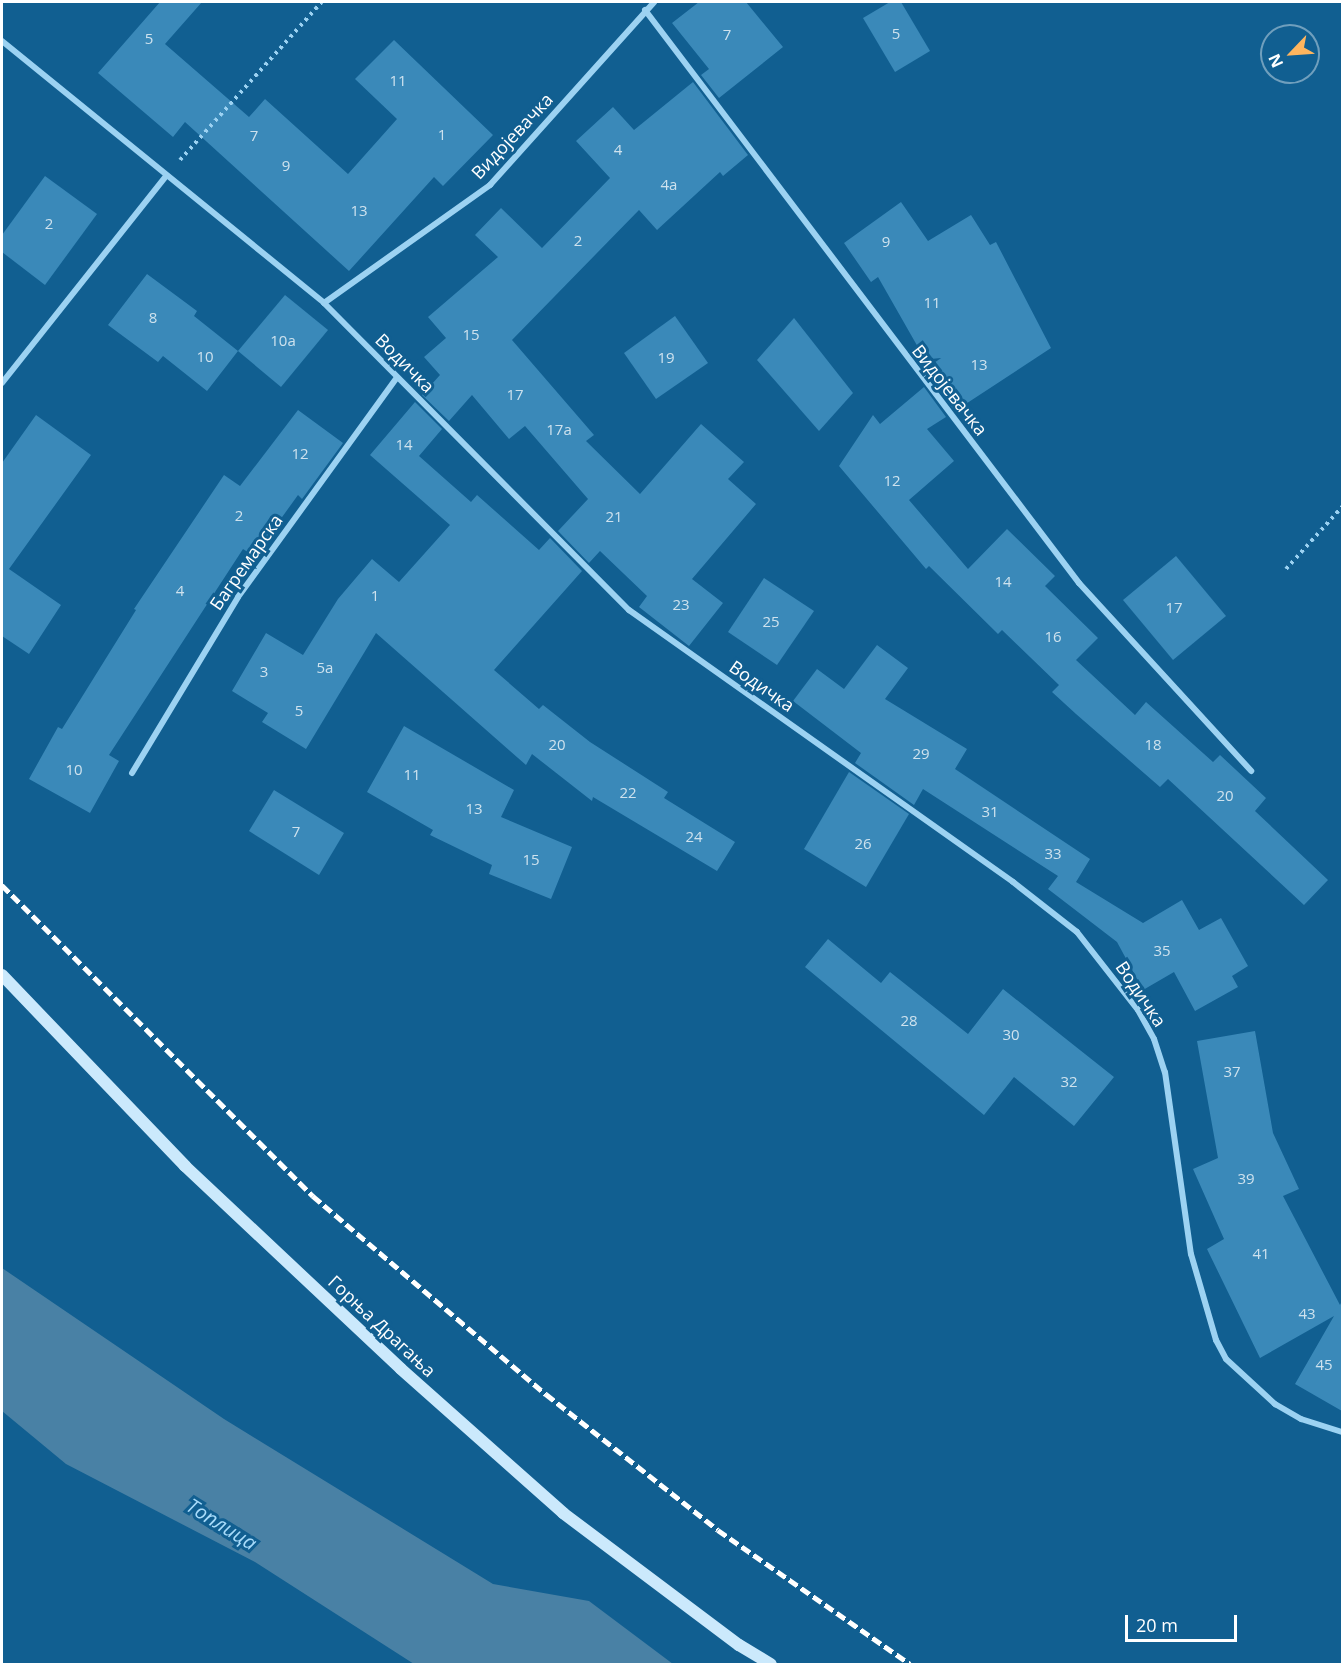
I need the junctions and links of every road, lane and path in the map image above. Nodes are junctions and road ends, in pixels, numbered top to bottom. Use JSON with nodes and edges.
{"nodes":[{"id":1,"x":322,"y":2,"type":"edge"},
{"id":2,"x":654,"y":2,"type":"edge"},
{"id":3,"x":645,"y":10,"type":"junction"},
{"id":4,"x":2,"y":41,"type":"edge"},
{"id":5,"x":166,"y":176,"type":"junction"},
{"id":6,"x":324,"y":303,"type":"junction"},
{"id":7,"x":398,"y":377,"type":"junction"},
{"id":8,"x":2,"y":383,"type":"edge"},
{"id":9,"x":1342,"y":507,"type":"edge"},
{"id":10,"x":1286,"y":569,"type":"dead end"},
{"id":11,"x":1251,"y":771,"type":"dead end"},
{"id":12,"x":132,"y":772,"type":"dead end"},
{"id":13,"x":2,"y":975,"type":"edge"},
{"id":14,"x":1342,"y":1432,"type":"edge"},
{"id":15,"x":771,"y":1665,"type":"edge"}],
"edges":[{"from":1,"to":5,"type":"path"},
{"from":2,"to":3,"type":"street","name":"Видојевачка"},
{"from":3,"to":6,"type":"street","name":"Видојевачка"},
{"from":3,"to":11,"type":"street","name":"Видојевачка"},
{"from":4,"to":5,"type":"street","name":"Водичка"},
{"from":5,"to":6,"type":"street","name":"Водичка"},
{"from":5,"to":8,"type":"street"},
{"from":6,"to":7,"type":"street","name":"Водичка"},
{"from":7,"to":12,"type":"street","name":"Багремарска"},
{"from":7,"to":14,"type":"street","name":"Водичка"},
{"from":9,"to":10,"type":"path"},
{"from":13,"to":15,"type":"street","name":"Горња Драгања"}]}
